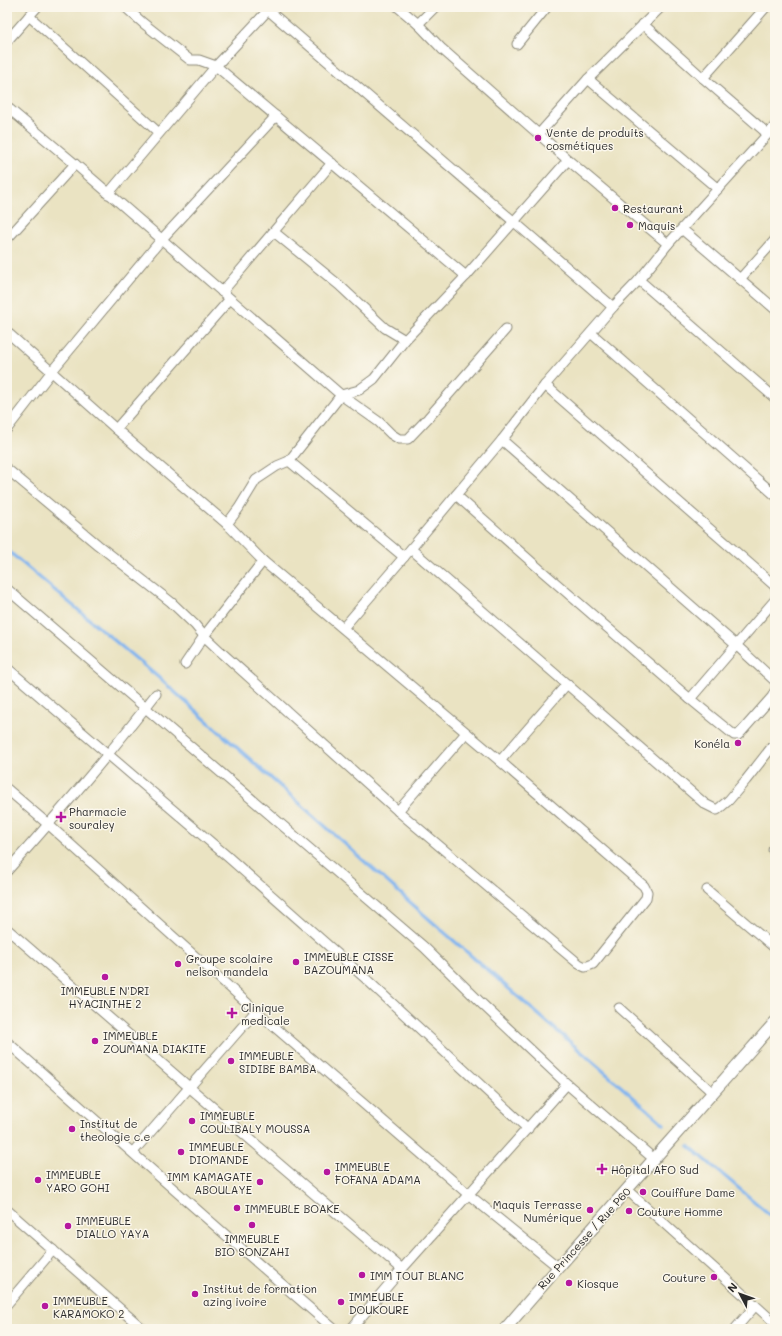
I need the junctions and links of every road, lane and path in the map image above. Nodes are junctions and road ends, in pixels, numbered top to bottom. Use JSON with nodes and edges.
{"nodes":[{"id":1,"x":37,"y":7,"type":"edge"},
{"id":2,"x":125,"y":7,"type":"edge"},
{"id":3,"x":398,"y":7,"type":"edge"},
{"id":4,"x":434,"y":7,"type":"edge"},
{"id":5,"x":548,"y":7,"type":"edge"},
{"id":6,"x":661,"y":7,"type":"edge"},
{"id":7,"x":766,"y":7,"type":"edge"},
{"id":8,"x":270,"y":8,"type":"edge"},
{"id":9,"x":29,"y":16,"type":"junction"},
{"id":10,"x":418,"y":24,"type":"junction"},
{"id":11,"x":643,"y":24,"type":"junction"},
{"id":12,"x":7,"y":41,"type":"edge"},
{"id":13,"x":517,"y":44,"type":"dead end"},
{"id":14,"x":216,"y":66,"type":"junction"},
{"id":15,"x":703,"y":78,"type":"junction"},
{"id":16,"x":588,"y":79,"type":"junction"},
{"id":17,"x":7,"y":107,"type":"edge"},
{"id":18,"x":276,"y":116,"type":"junction"},
{"id":19,"x":775,"y":126,"type":"edge"},
{"id":20,"x":159,"y":133,"type":"junction"},
{"id":21,"x":539,"y":134,"type":"junction"},
{"id":22,"x":768,"y":134,"type":"junction"},
{"id":23,"x":568,"y":160,"type":"junction"},
{"id":24,"x":332,"y":163,"type":"junction"},
{"id":25,"x":75,"y":164,"type":"junction"},
{"id":26,"x":718,"y":189,"type":"junction"},
{"id":27,"x":108,"y":194,"type":"junction"},
{"id":28,"x":513,"y":221,"type":"junction"},
{"id":29,"x":682,"y":230,"type":"junction"},
{"id":30,"x":274,"y":232,"type":"junction"},
{"id":31,"x":7,"y":240,"type":"edge"},
{"id":32,"x":161,"y":240,"type":"junction"},
{"id":33,"x":775,"y":240,"type":"edge"},
{"id":34,"x":668,"y":244,"type":"junction"},
{"id":35,"x":466,"y":276,"type":"junction"},
{"id":36,"x":740,"y":279,"type":"junction"},
{"id":37,"x":639,"y":280,"type":"junction"},
{"id":38,"x":226,"y":296,"type":"junction"},
{"id":39,"x":613,"y":307,"type":"junction"},
{"id":40,"x":775,"y":309,"type":"edge"},
{"id":41,"x":506,"y":329,"type":"dead end"},
{"id":42,"x":7,"y":332,"type":"edge"},
{"id":43,"x":591,"y":333,"type":"junction"},
{"id":44,"x":405,"y":340,"type":"junction"},
{"id":45,"x":52,"y":371,"type":"junction"},
{"id":46,"x":545,"y":385,"type":"junction"},
{"id":47,"x":341,"y":395,"type":"junction"},
{"id":48,"x":775,"y":398,"type":"edge"},
{"id":49,"x":7,"y":429,"type":"edge"},
{"id":50,"x":116,"y":429,"type":"junction"},
{"id":51,"x":502,"y":440,"type":"junction"},
{"id":52,"x":289,"y":461,"type":"junction"},
{"id":53,"x":7,"y":469,"type":"edge"},
{"id":54,"x":456,"y":495,"type":"junction"},
{"id":55,"x":775,"y":495,"type":"edge"},
{"id":56,"x":227,"y":524,"type":"junction"},
{"id":57,"x":411,"y":549,"type":"junction"},
{"id":58,"x":404,"y":557,"type":"junction"},
{"id":59,"x":263,"y":561,"type":"junction"},
{"id":60,"x":775,"y":586,"type":"edge"},
{"id":61,"x":7,"y":589,"type":"edge"},
{"id":62,"x":775,"y":600,"type":"edge"},
{"id":63,"x":343,"y":628,"type":"junction"},
{"id":64,"x":204,"y":636,"type":"junction"},
{"id":65,"x":736,"y":645,"type":"junction"},
{"id":66,"x":184,"y":664,"type":"dead end"},
{"id":67,"x":7,"y":668,"type":"edge"},
{"id":68,"x":775,"y":681,"type":"edge"},
{"id":69,"x":567,"y":684,"type":"junction"},
{"id":70,"x":775,"y":691,"type":"edge"},
{"id":71,"x":156,"y":694,"type":"dead end"},
{"id":72,"x":690,"y":699,"type":"junction"},
{"id":73,"x":145,"y":708,"type":"junction"},
{"id":74,"x":466,"y":733,"type":"junction"},
{"id":75,"x":775,"y":743,"type":"edge"},
{"id":76,"x":108,"y":755,"type":"junction"},
{"id":77,"x":500,"y":761,"type":"junction"},
{"id":78,"x":7,"y":789,"type":"edge"},
{"id":79,"x":398,"y":811,"type":"junction"},
{"id":80,"x":49,"y":824,"type":"junction"},
{"id":81,"x":7,"y":871,"type":"edge"},
{"id":82,"x":707,"y":890,"type":"dead end"},
{"id":83,"x":7,"y":929,"type":"edge"},
{"id":84,"x":775,"y":948,"type":"edge"},
{"id":85,"x":619,"y":1008,"type":"dead end"},
{"id":86,"x":256,"y":1011,"type":"junction"},
{"id":87,"x":775,"y":1022,"type":"edge"},
{"id":88,"x":7,"y":1042,"type":"edge"},
{"id":89,"x":567,"y":1084,"type":"junction"},
{"id":90,"x":189,"y":1087,"type":"junction"},
{"id":91,"x":713,"y":1093,"type":"junction"},
{"id":92,"x":528,"y":1129,"type":"junction"},
{"id":93,"x":133,"y":1152,"type":"junction"},
{"id":94,"x":654,"y":1160,"type":"junction"},
{"id":95,"x":627,"y":1190,"type":"junction"},
{"id":96,"x":468,"y":1194,"type":"junction"},
{"id":97,"x":7,"y":1210,"type":"edge"},
{"id":98,"x":53,"y":1250,"type":"junction"},
{"id":99,"x":558,"y":1267,"type":"junction"},
{"id":100,"x":402,"y":1270,"type":"junction"},
{"id":101,"x":7,"y":1304,"type":"edge"},
{"id":102,"x":756,"y":1306,"type":"junction"},
{"id":103,"x":775,"y":1323,"type":"edge"},
{"id":104,"x":143,"y":1329,"type":"edge"},
{"id":105,"x":334,"y":1329,"type":"edge"},
{"id":106,"x":351,"y":1329,"type":"edge"},
{"id":107,"x":505,"y":1329,"type":"edge"},
{"id":108,"x":735,"y":1329,"type":"edge"}],
"edges":[{"from":1,"to":9,"type":"street"},
{"from":2,"to":14,"type":"street"},
{"from":3,"to":10,"type":"street"},
{"from":4,"to":10,"type":"street"},
{"from":5,"to":13,"type":"street"},
{"from":6,"to":11,"type":"street"},
{"from":7,"to":15,"type":"street"},
{"from":8,"to":14,"type":"street"},
{"from":8,"to":28,"type":"street"},
{"from":9,"to":12,"type":"street"},
{"from":9,"to":20,"type":"street"},
{"from":10,"to":21,"type":"street"},
{"from":11,"to":15,"type":"street"},
{"from":11,"to":16,"type":"street"},
{"from":14,"to":18,"type":"street"},
{"from":14,"to":20,"type":"street"},
{"from":15,"to":22,"type":"street"},
{"from":16,"to":21,"type":"street"},
{"from":16,"to":26,"type":"street"},
{"from":17,"to":25,"type":"street"},
{"from":18,"to":24,"type":"street"},
{"from":18,"to":32,"type":"street"},
{"from":19,"to":22,"type":"street"},
{"from":20,"to":27,"type":"street"},
{"from":21,"to":23,"type":"street"},
{"from":22,"to":26,"type":"street"},
{"from":23,"to":28,"type":"street"},
{"from":23,"to":34,"type":"street"},
{"from":24,"to":30,"type":"street"},
{"from":24,"to":35,"type":"street"},
{"from":25,"to":27,"type":"street"},
{"from":25,"to":31,"type":"street"},
{"from":26,"to":29,"type":"street"},
{"from":27,"to":32,"type":"street"},
{"from":28,"to":35,"type":"street"},
{"from":28,"to":39,"type":"street"},
{"from":29,"to":34,"type":"street"},
{"from":29,"to":36,"type":"street"},
{"from":30,"to":38,"type":"street"},
{"from":30,"to":44,"type":"street"},
{"from":32,"to":38,"type":"street"},
{"from":32,"to":45,"type":"street"},
{"from":33,"to":36,"type":"street"},
{"from":34,"to":37,"type":"street"},
{"from":35,"to":44,"type":"street"},
{"from":36,"to":40,"type":"street"},
{"from":37,"to":39,"type":"street"},
{"from":37,"to":48,"type":"street"},
{"from":38,"to":47,"type":"street"},
{"from":38,"to":50,"type":"street"},
{"from":39,"to":43,"type":"street"},
{"from":41,"to":47,"type":"street"},
{"from":42,"to":45,"type":"street"},
{"from":43,"to":46,"type":"street"},
{"from":43,"to":55,"type":"street"},
{"from":44,"to":47,"type":"street"},
{"from":45,"to":49,"type":"street"},
{"from":45,"to":50,"type":"street"},
{"from":46,"to":51,"type":"street"},
{"from":46,"to":60,"type":"street"},
{"from":47,"to":52,"type":"street"},
{"from":50,"to":56,"type":"street"},
{"from":51,"to":54,"type":"street"},
{"from":51,"to":65,"type":"street"},
{"from":52,"to":56,"type":"street"},
{"from":52,"to":58,"type":"street"},
{"from":53,"to":64,"type":"street"},
{"from":54,"to":57,"type":"street"},
{"from":54,"to":72,"type":"street"},
{"from":56,"to":59,"type":"street"},
{"from":57,"to":58,"type":"street"},
{"from":57,"to":69,"type":"street"},
{"from":58,"to":63,"type":"street"},
{"from":59,"to":63,"type":"street"},
{"from":59,"to":64,"type":"street"},
{"from":61,"to":73,"type":"street"},
{"from":62,"to":65,"type":"street"},
{"from":63,"to":74,"type":"street"},
{"from":64,"to":66,"type":"street"},
{"from":64,"to":79,"type":"street"},
{"from":65,"to":68,"type":"street"},
{"from":65,"to":72,"type":"street"},
{"from":67,"to":76,"type":"street"},
{"from":69,"to":75,"type":"street"},
{"from":69,"to":77,"type":"street"},
{"from":70,"to":72,"type":"street"},
{"from":71,"to":73,"type":"street"},
{"from":73,"to":76,"type":"street"},
{"from":73,"to":89,"type":"street"},
{"from":74,"to":77,"type":"street"},
{"from":74,"to":79,"type":"street"},
{"from":76,"to":80,"type":"street"},
{"from":76,"to":92,"type":"street"},
{"from":77,"to":79,"type":"street"},
{"from":78,"to":80,"type":"street"},
{"from":80,"to":81,"type":"street"},
{"from":80,"to":86,"type":"street"},
{"from":82,"to":84,"type":"street"},
{"from":83,"to":90,"type":"street"},
{"from":85,"to":91,"type":"street"},
{"from":86,"to":90,"type":"street"},
{"from":86,"to":96,"type":"street"},
{"from":87,"to":91,"type":"street","name":"Rue Princesse / Rue P60"},
{"from":88,"to":93,"type":"street"},
{"from":89,"to":92,"type":"street"},
{"from":89,"to":94,"type":"street"},
{"from":90,"to":93,"type":"street"},
{"from":90,"to":100,"type":"street"},
{"from":91,"to":94,"type":"street","name":"Rue Princesse / Rue P60"},
{"from":92,"to":96,"type":"street"},
{"from":93,"to":105,"type":"street"},
{"from":94,"to":95,"type":"street","name":"Rue Princesse / Rue P60"},
{"from":95,"to":99,"type":"street","name":"Rue Princesse / Rue P60"},
{"from":95,"to":102,"type":"street"},
{"from":96,"to":99,"type":"street"},
{"from":96,"to":100,"type":"street"},
{"from":97,"to":98,"type":"street"},
{"from":98,"to":101,"type":"street"},
{"from":98,"to":104,"type":"street"},
{"from":99,"to":107,"type":"street","name":"Rue Princesse / Rue P60"},
{"from":100,"to":106,"type":"street"},
{"from":102,"to":103,"type":"street"},
{"from":102,"to":108,"type":"street"}]}
